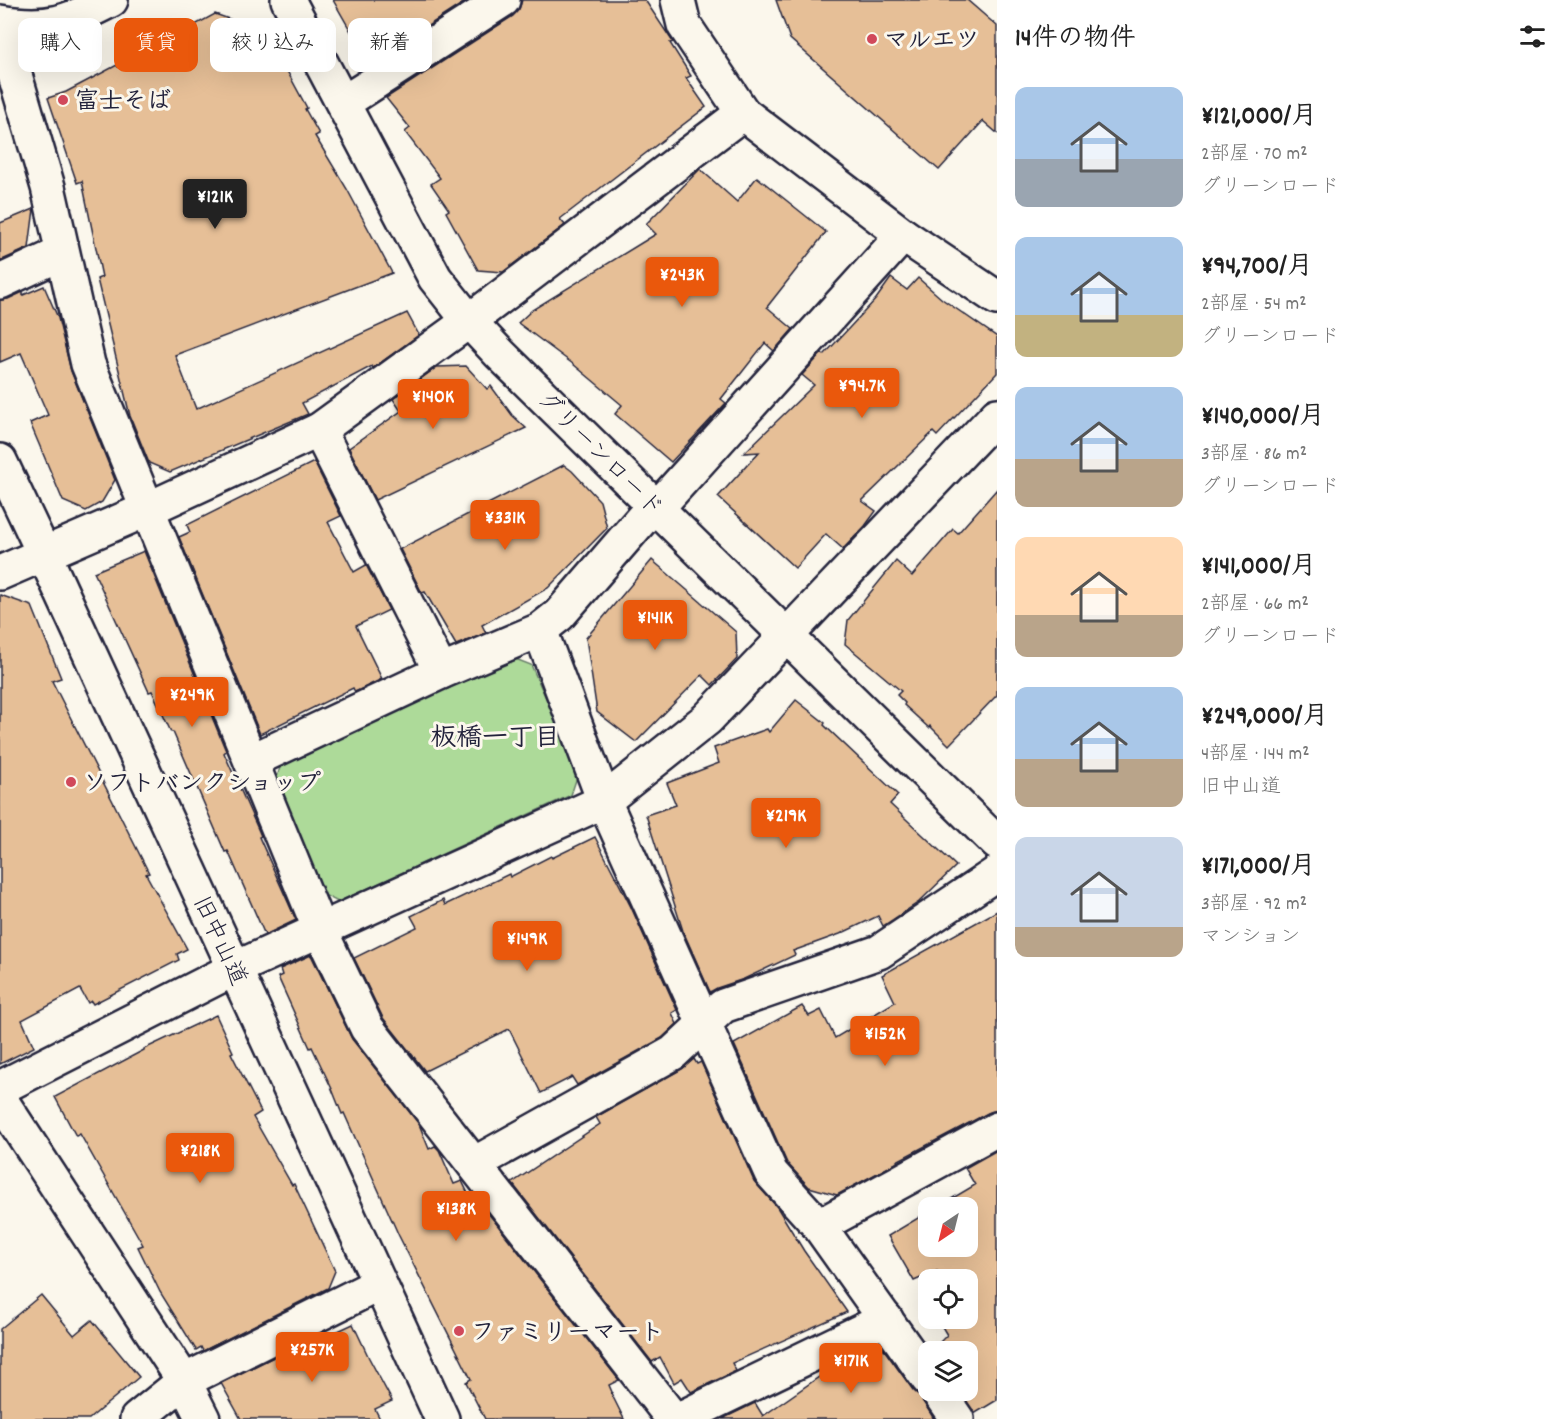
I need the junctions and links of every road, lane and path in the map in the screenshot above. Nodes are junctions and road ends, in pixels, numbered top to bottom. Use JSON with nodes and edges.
{"nodes":[{"id":1,"x":111,"y":0,"type":"edge"},
{"id":2,"x":288,"y":0,"type":"edge"},
{"id":3,"x":503,"y":0,"type":"edge"},
{"id":4,"x":681,"y":13,"type":"edge"},
{"id":5,"x":0,"y":22,"type":"edge"},
{"id":6,"x":0,"y":30,"type":"edge"},
{"id":7,"x":343,"y":103,"type":"junction"},
{"id":8,"x":743,"y":114,"type":"junction"},
{"id":9,"x":903,"y":235,"type":"junction"},
{"id":10,"x":62,"y":253,"type":"junction"},
{"id":11,"x":0,"y":282,"type":"edge"},
{"id":12,"x":997,"y":298,"type":"edge"},
{"id":13,"x":469,"y":321,"type":"junction"},
{"id":14,"x":997,"y":415,"type":"edge"},
{"id":15,"x":319,"y":430,"type":"junction"},
{"id":16,"x":0,"y":461,"type":"edge"},
{"id":17,"x":655,"y":507,"type":"junction"},
{"id":18,"x":148,"y":509,"type":"junction"},
{"id":19,"x":44,"y":554,"type":"junction"},
{"id":20,"x":0,"y":573,"type":"edge"},
{"id":21,"x":540,"y":630,"type":"junction"},
{"id":22,"x":787,"y":636,"type":"junction"},
{"id":23,"x":441,"y":672,"type":"junction"},
{"id":24,"x":250,"y":761,"type":"junction"},
{"id":25,"x":604,"y":801,"type":"junction"},
{"id":26,"x":997,"y":843,"type":"edge"},
{"id":27,"x":997,"y":873,"type":"edge"},
{"id":28,"x":320,"y":930,"type":"junction"},
{"id":29,"x":234,"y":969,"type":"junction"},
{"id":30,"x":704,"y":1023,"type":"junction"},
{"id":31,"x":0,"y":1088,"type":"edge"},
{"id":32,"x":0,"y":1099,"type":"edge"},
{"id":33,"x":997,"y":1128,"type":"edge"},
{"id":34,"x":474,"y":1164,"type":"junction"},
{"id":35,"x":819,"y":1226,"type":"junction"},
{"id":36,"x":379,"y":1284,"type":"junction"},
{"id":37,"x":886,"y":1320,"type":"junction"},
{"id":38,"x":918,"y":1365,"type":"edge"},
{"id":39,"x":184,"y":1381,"type":"junction"},
{"id":40,"x":944,"y":1401,"type":"edge"},
{"id":41,"x":137,"y":1419,"type":"edge"},
{"id":42,"x":203,"y":1419,"type":"edge"},
{"id":43,"x":442,"y":1419,"type":"edge"},
{"id":44,"x":673,"y":1419,"type":"edge"},
{"id":45,"x":679,"y":1419,"type":"edge"},
{"id":46,"x":957,"y":1419,"type":"edge"}],
"edges":[{"from":1,"to":5,"type":"street"},
{"from":2,"to":7,"type":"street","name":"グリーンロード"},
{"from":3,"to":7,"type":"street"},
{"from":4,"to":8,"type":"street"},
{"from":6,"to":10,"type":"street"},
{"from":7,"to":13,"type":"street","name":"グリーンロード"},
{"from":8,"to":9,"type":"street"},
{"from":8,"to":13,"type":"street"},
{"from":9,"to":12,"type":"street"},
{"from":9,"to":17,"type":"street"},
{"from":10,"to":11,"type":"street"},
{"from":10,"to":18,"type":"street"},
{"from":13,"to":15,"type":"street"},
{"from":13,"to":17,"type":"street","name":"グリーンロード"},
{"from":14,"to":22,"type":"street"},
{"from":15,"to":18,"type":"street"},
{"from":15,"to":23,"type":"street"},
{"from":16,"to":19,"type":"street","name":"旧中山道"},
{"from":17,"to":21,"type":"street"},
{"from":17,"to":22,"type":"street","name":"グリーンロード"},
{"from":18,"to":19,"type":"street"},
{"from":18,"to":24,"type":"street"},
{"from":19,"to":20,"type":"street"},
{"from":19,"to":29,"type":"street","name":"旧中山道"},
{"from":21,"to":23,"type":"street"},
{"from":21,"to":25,"type":"street"},
{"from":22,"to":25,"type":"street"},
{"from":22,"to":26,"type":"street","name":"グリーンロード"},
{"from":23,"to":24,"type":"street"},
{"from":24,"to":28,"type":"street"},
{"from":25,"to":28,"type":"street"},
{"from":25,"to":30,"type":"street"},
{"from":27,"to":30,"type":"street"},
{"from":28,"to":29,"type":"street"},
{"from":28,"to":34,"type":"street"},
{"from":29,"to":31,"type":"street"},
{"from":29,"to":36,"type":"street","name":"旧中山道"},
{"from":30,"to":34,"type":"street"},
{"from":30,"to":35,"type":"street"},
{"from":32,"to":39,"type":"street"},
{"from":33,"to":35,"type":"street"},
{"from":34,"to":44,"type":"street"},
{"from":35,"to":37,"type":"street"},
{"from":36,"to":39,"type":"street"},
{"from":36,"to":43,"type":"street","name":"旧中山道"},
{"from":37,"to":38,"type":"street"},
{"from":37,"to":45,"type":"street"},
{"from":39,"to":41,"type":"street"},
{"from":39,"to":42,"type":"street"},
{"from":40,"to":46,"type":"street"}]}
